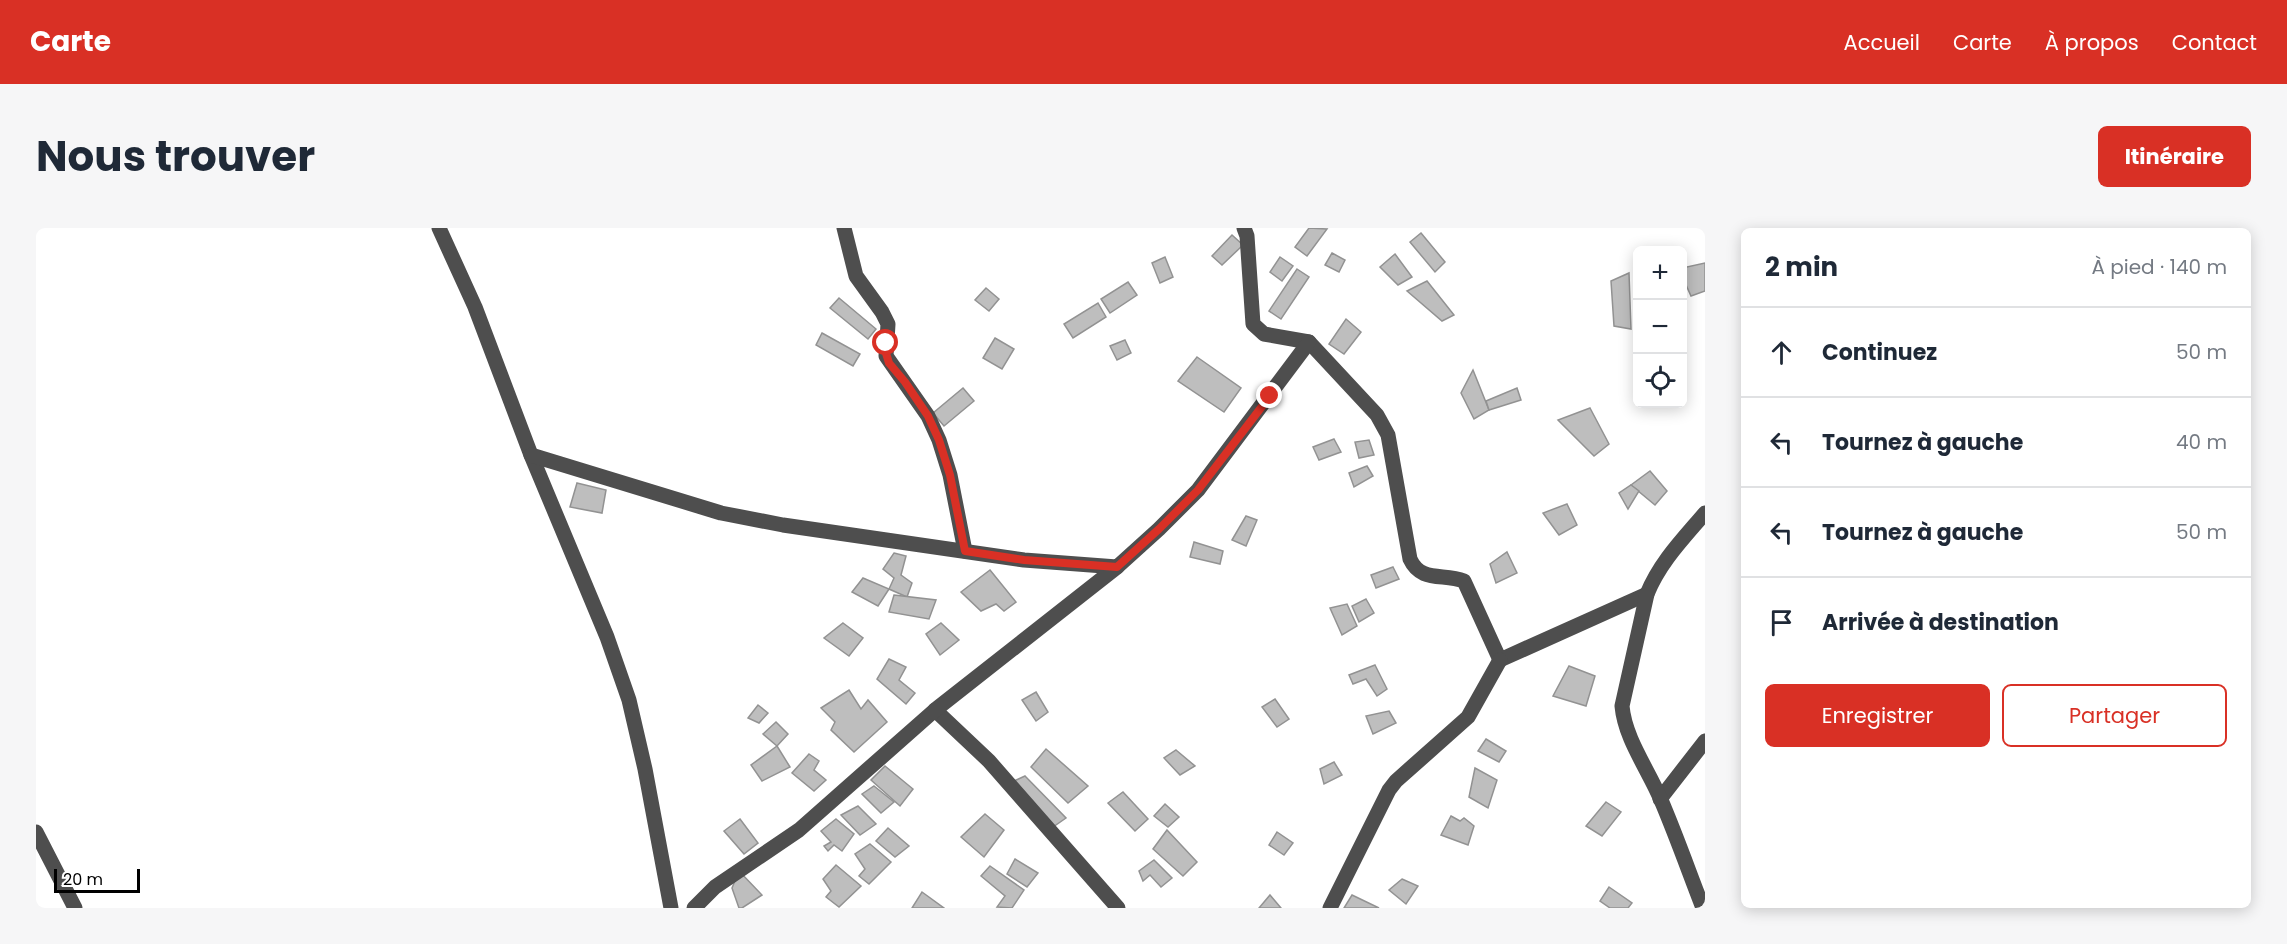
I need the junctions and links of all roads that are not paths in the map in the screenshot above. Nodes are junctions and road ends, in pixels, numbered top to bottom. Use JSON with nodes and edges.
{"nodes":[{"id":1,"x":439,"y":228,"type":"edge"},
{"id":2,"x":844,"y":228,"type":"edge"},
{"id":3,"x":1245,"y":228,"type":"edge"},
{"id":4,"x":1310,"y":342,"type":"junction"},
{"id":5,"x":531,"y":455,"type":"junction"},
{"id":6,"x":1705,"y":513,"type":"edge"},
{"id":7,"x":965,"y":551,"type":"junction"},
{"id":8,"x":1117,"y":567,"type":"junction"},
{"id":9,"x":1647,"y":594,"type":"junction"},
{"id":10,"x":1500,"y":660,"type":"junction"},
{"id":11,"x":934,"y":710,"type":"junction"},
{"id":12,"x":1705,"y":741,"type":"edge"},
{"id":13,"x":1660,"y":799,"type":"junction"},
{"id":14,"x":36,"y":832,"type":"edge"},
{"id":15,"x":75,"y":908,"type":"edge"},
{"id":16,"x":671,"y":908,"type":"edge"},
{"id":17,"x":694,"y":908,"type":"edge"},
{"id":18,"x":1118,"y":908,"type":"edge"},
{"id":19,"x":1330,"y":908,"type":"edge"},
{"id":20,"x":1703,"y":908,"type":"edge"}],
"edges":[{"from":1,"to":5,"type":"street"},
{"from":2,"to":7,"type":"street"},
{"from":3,"to":4,"type":"street"},
{"from":4,"to":8,"type":"street"},
{"from":4,"to":10,"type":"street"},
{"from":5,"to":7,"type":"street"},
{"from":5,"to":16,"type":"street"},
{"from":6,"to":9,"type":"street"},
{"from":7,"to":8,"type":"street"},
{"from":8,"to":11,"type":"street"},
{"from":9,"to":10,"type":"street"},
{"from":9,"to":13,"type":"street"},
{"from":10,"to":19,"type":"street"},
{"from":11,"to":17,"type":"street"},
{"from":11,"to":18,"type":"street"},
{"from":12,"to":13,"type":"street"},
{"from":13,"to":20,"type":"street"},
{"from":14,"to":15,"type":"street"}]}
